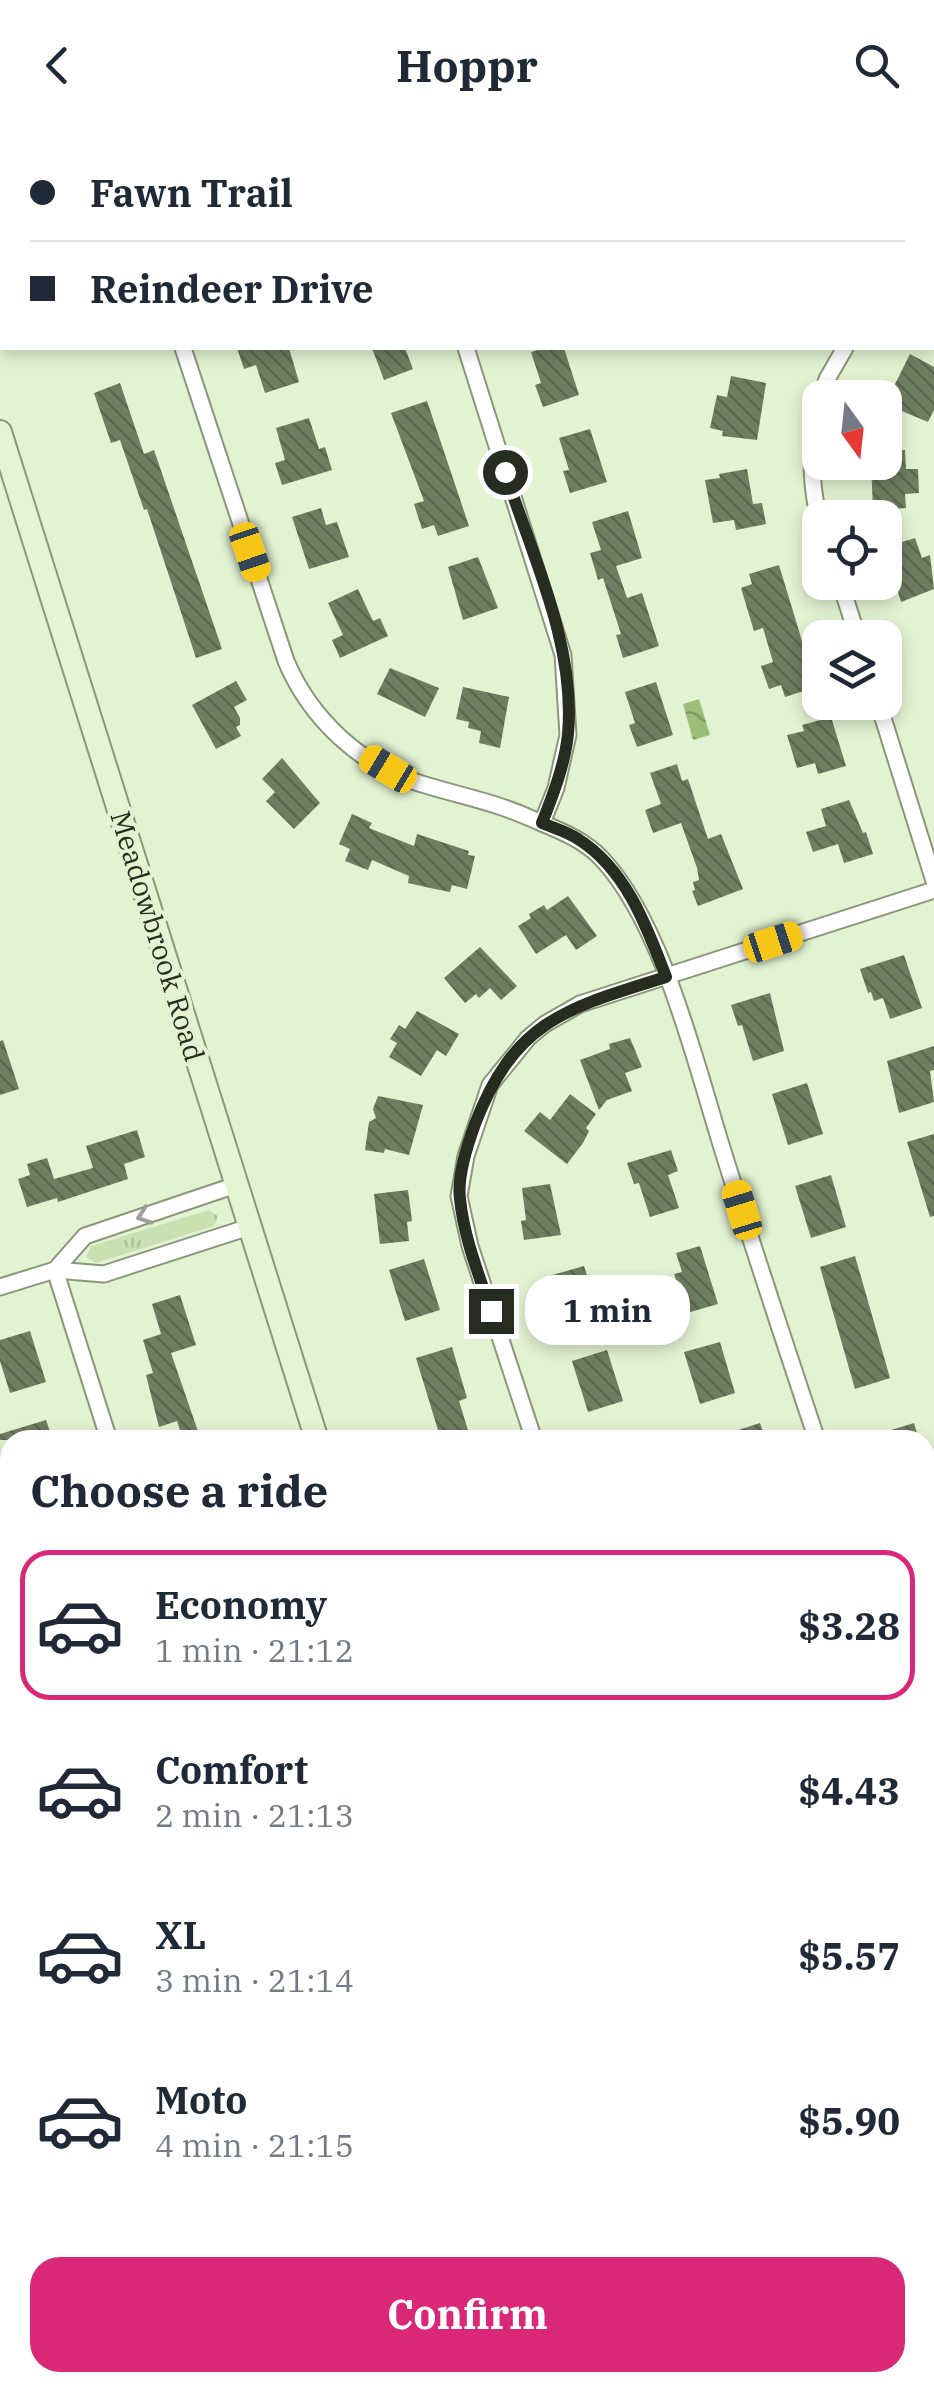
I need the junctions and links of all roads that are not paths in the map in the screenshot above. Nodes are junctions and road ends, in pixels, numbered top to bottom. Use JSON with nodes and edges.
{"nodes":[{"id":1,"x":184,"y":350,"type":"edge"},
{"id":2,"x":467,"y":350,"type":"edge"},
{"id":3,"x":844,"y":350,"type":"edge"},
{"id":4,"x":827,"y":380,"type":"edge"},
{"id":5,"x":0,"y":434,"type":"edge"},
{"id":6,"x":884,"y":720,"type":"edge"},
{"id":7,"x":542,"y":823,"type":"junction"},
{"id":8,"x":934,"y":881,"type":"edge"},
{"id":9,"x":934,"y":890,"type":"edge"},
{"id":10,"x":666,"y":977,"type":"junction"},
{"id":11,"x":236,"y":1185,"type":"junction"},
{"id":12,"x":249,"y":1228,"type":"junction"},
{"id":13,"x":55,"y":1270,"type":"junction"},
{"id":14,"x":0,"y":1287,"type":"edge"},
{"id":15,"x":106,"y":1430,"type":"edge"},
{"id":16,"x":314,"y":1430,"type":"edge"},
{"id":17,"x":531,"y":1430,"type":"edge"},
{"id":18,"x":814,"y":1430,"type":"edge"}],
"edges":[{"from":1,"to":7,"type":"street"},
{"from":2,"to":7,"type":"street"},
{"from":3,"to":4,"type":"street"},
{"from":5,"to":11,"type":"street","name":"Meadowbrook Road"},
{"from":6,"to":8,"type":"street"},
{"from":7,"to":10,"type":"street"},
{"from":9,"to":10,"type":"street"},
{"from":10,"to":17,"type":"street"},
{"from":10,"to":18,"type":"street"},
{"from":11,"to":12,"type":"street","name":"Meadowbrook Road"},
{"from":11,"to":13,"type":"street","one_way":true},
{"from":12,"to":13,"type":"street"},
{"from":12,"to":16,"type":"street","name":"Meadowbrook Road"},
{"from":13,"to":14,"type":"street"},
{"from":13,"to":15,"type":"street"}]}
